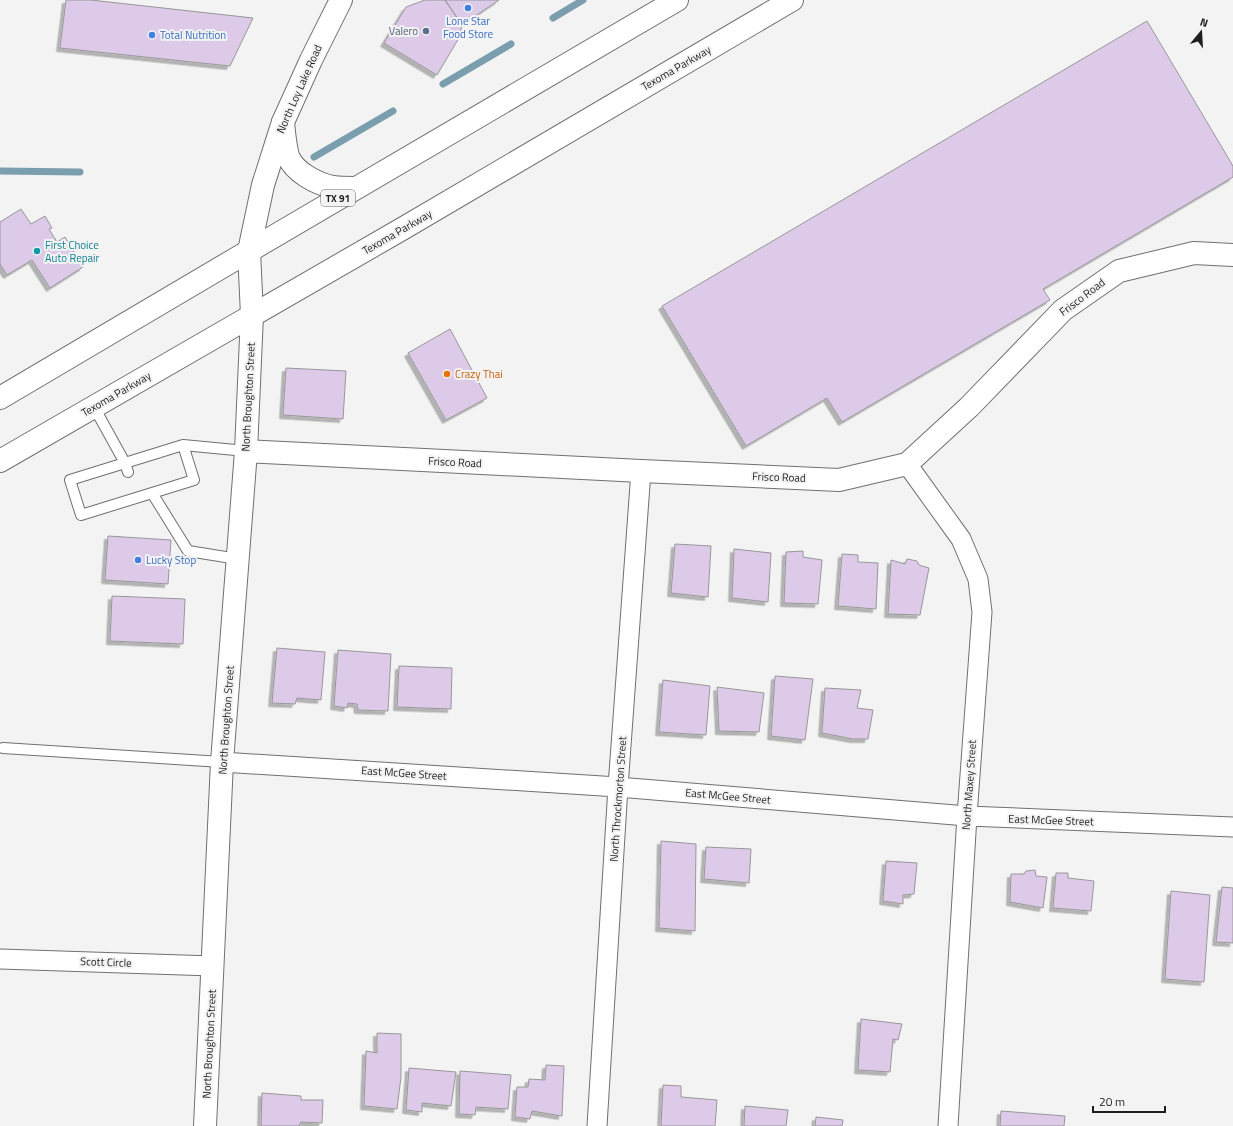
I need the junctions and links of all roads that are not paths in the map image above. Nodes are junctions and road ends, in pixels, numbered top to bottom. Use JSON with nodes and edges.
{"nodes":[{"id":1,"x":341,"y":0,"type":"edge"},
{"id":2,"x":677,"y":0,"type":"edge"},
{"id":3,"x":792,"y":0,"type":"edge"},
{"id":4,"x":283,"y":122,"type":"junction"},
{"id":5,"x":355,"y":188,"type":"junction"},
{"id":6,"x":248,"y":251,"type":"junction"},
{"id":7,"x":1233,"y":255,"type":"edge"},
{"id":8,"x":252,"y":315,"type":"junction"},
{"id":9,"x":0,"y":398,"type":"edge"},
{"id":10,"x":94,"y":407,"type":"junction"},
{"id":11,"x":183,"y":445,"type":"junction"},
{"id":12,"x":246,"y":451,"type":"junction"},
{"id":13,"x":0,"y":461,"type":"edge"},
{"id":14,"x":907,"y":464,"type":"junction"},
{"id":15,"x":126,"y":467,"type":"junction"},
{"id":16,"x":641,"y":471,"type":"junction"},
{"id":17,"x":152,"y":493,"type":"junction"},
{"id":18,"x":238,"y":559,"type":"junction"},
{"id":19,"x":3,"y":748,"type":"dead end"},
{"id":20,"x":222,"y":762,"type":"junction"},
{"id":21,"x":618,"y":787,"type":"junction"},
{"id":22,"x":967,"y":816,"type":"junction"},
{"id":23,"x":1233,"y":827,"type":"edge"},
{"id":24,"x":0,"y":959,"type":"edge"},
{"id":25,"x":213,"y":966,"type":"junction"},
{"id":26,"x":205,"y":1126,"type":"edge"},
{"id":27,"x":597,"y":1126,"type":"edge"},
{"id":28,"x":948,"y":1126,"type":"edge"}],
"edges":[{"from":1,"to":4,"type":"street","name":"North Loy Lake Road"},
{"from":2,"to":5,"type":"street","number":"TX 91"},
{"from":3,"to":8,"type":"street","name":"Texoma Parkway"},
{"from":4,"to":5,"type":"street"},
{"from":4,"to":6,"type":"street","name":"North Loy Lake Road"},
{"from":5,"to":6,"type":"street","number":"TX 91"},
{"from":6,"to":8,"type":"street","name":"North Loy Lake Road"},
{"from":6,"to":9,"type":"street","number":"TX 91"},
{"from":7,"to":14,"type":"street","name":"Frisco Road"},
{"from":8,"to":10,"type":"street","name":"Texoma Parkway"},
{"from":8,"to":12,"type":"street","name":"North Broughton Street"},
{"from":10,"to":13,"type":"street","name":"Texoma Parkway"},
{"from":10,"to":15,"type":"lane"},
{"from":11,"to":12,"type":"lane"},
{"from":11,"to":15,"type":"lane"},
{"from":11,"to":17,"type":"lane"},
{"from":12,"to":16,"type":"street","name":"Frisco Road"},
{"from":12,"to":18,"type":"street","name":"North Broughton Street"},
{"from":14,"to":16,"type":"street","name":"Frisco Road"},
{"from":14,"to":22,"type":"street","name":"North Maxey Street"},
{"from":15,"to":17,"type":"lane"},
{"from":16,"to":21,"type":"street","name":"North Throckmorton Street"},
{"from":17,"to":18,"type":"lane"},
{"from":18,"to":20,"type":"street","name":"North Broughton Street"},
{"from":19,"to":20,"type":"lane"},
{"from":20,"to":21,"type":"street","name":"East McGee Street"},
{"from":20,"to":25,"type":"street","name":"North Broughton Street"},
{"from":21,"to":22,"type":"street","name":"East McGee Street"},
{"from":21,"to":27,"type":"street","name":"North Throckmorton Street"},
{"from":22,"to":23,"type":"street","name":"East McGee Street"},
{"from":22,"to":28,"type":"street","name":"North Maxey Street"},
{"from":24,"to":25,"type":"street","name":"Scott Circle"},
{"from":25,"to":26,"type":"street","name":"North Broughton Street"}]}
